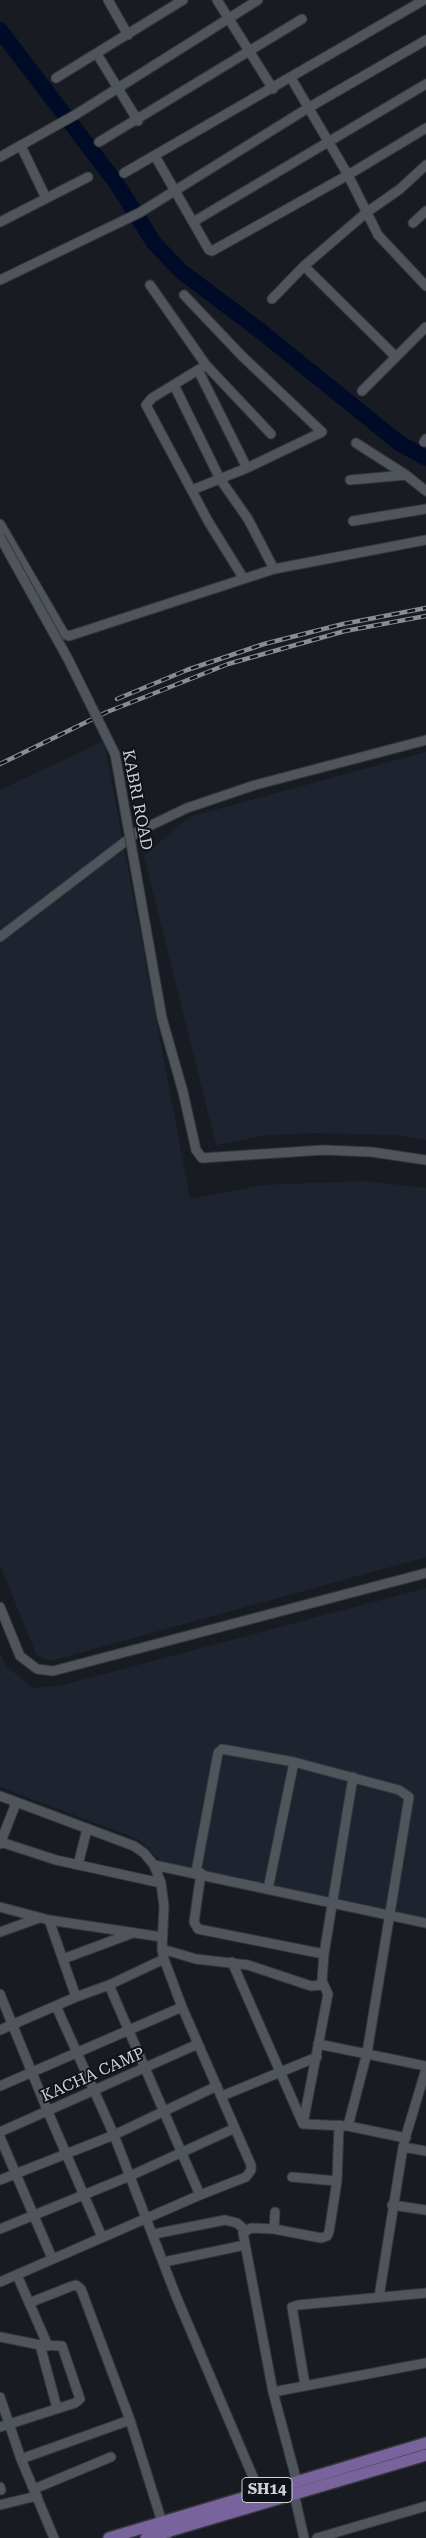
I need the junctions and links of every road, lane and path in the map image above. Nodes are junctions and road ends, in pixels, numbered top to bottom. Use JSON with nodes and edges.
{"nodes":[{"id":1,"x":183,"y":0,"type":"edge"},
{"id":2,"x":217,"y":0,"type":"edge"},
{"id":3,"x":258,"y":0,"type":"edge"},
{"id":4,"x":425,"y":0,"type":"edge"},
{"id":5,"x":109,"y":1,"type":"edge"},
{"id":6,"x":228,"y":17,"type":"junction"},
{"id":7,"x":302,"y":19,"type":"dead end"},
{"id":8,"x":128,"y":35,"type":"junction"},
{"id":9,"x":426,"y":40,"type":"edge"},
{"id":10,"x":250,"y":51,"type":"junction"},
{"id":11,"x":97,"y":54,"type":"junction"},
{"id":12,"x":56,"y":78,"type":"dead end"},
{"id":13,"x":291,"y":78,"type":"junction"},
{"id":14,"x":426,"y":84,"type":"edge"},
{"id":15,"x":117,"y":88,"type":"junction"},
{"id":16,"x":273,"y":89,"type":"junction"},
{"id":17,"x":308,"y":108,"type":"junction"},
{"id":18,"x":138,"y":121,"type":"junction"},
{"id":19,"x":426,"y":128,"type":"edge"},
{"id":20,"x":328,"y":141,"type":"junction"},
{"id":21,"x":99,"y":142,"type":"dead end"},
{"id":22,"x":21,"y":146,"type":"junction"},
{"id":23,"x":155,"y":156,"type":"junction"},
{"id":24,"x":0,"y":157,"type":"edge"},
{"id":25,"x":426,"y":165,"type":"edge"},
{"id":26,"x":124,"y":173,"type":"dead end"},
{"id":27,"x":348,"y":175,"type":"junction"},
{"id":28,"x":88,"y":176,"type":"dead end"},
{"id":29,"x":174,"y":190,"type":"junction"},
{"id":30,"x":46,"y":198,"type":"junction"},
{"id":31,"x":426,"y":211,"type":"edge"},
{"id":32,"x":367,"y":212,"type":"junction"},
{"id":33,"x":0,"y":222,"type":"edge"},
{"id":34,"x":193,"y":222,"type":"junction"},
{"id":35,"x":413,"y":223,"type":"dead end"},
{"id":36,"x":304,"y":266,"type":"junction"},
{"id":37,"x":0,"y":280,"type":"edge"},
{"id":38,"x":150,"y":285,"type":"dead end"},
{"id":39,"x":426,"y":286,"type":"edge"},
{"id":40,"x":184,"y":295,"type":"dead end"},
{"id":41,"x":272,"y":299,"type":"dead end"},
{"id":42,"x":426,"y":327,"type":"edge"},
{"id":43,"x":396,"y":357,"type":"junction"},
{"id":44,"x":202,"y":368,"type":"junction"},
{"id":45,"x":174,"y":385,"type":"junction"},
{"id":46,"x":362,"y":392,"type":"dead end"},
{"id":47,"x":271,"y":434,"type":"dead end"},
{"id":48,"x":356,"y":443,"type":"dead end"},
{"id":49,"x":248,"y":468,"type":"junction"},
{"id":50,"x":406,"y":475,"type":"junction"},
{"id":51,"x":220,"y":479,"type":"junction"},
{"id":52,"x":350,"y":480,"type":"dead end"},
{"id":53,"x":192,"y":490,"type":"junction"},
{"id":54,"x":426,"y":490,"type":"edge"},
{"id":55,"x":426,"y":509,"type":"edge"},
{"id":56,"x":353,"y":521,"type":"dead end"},
{"id":57,"x":0,"y":524,"type":"edge"},
{"id":58,"x":0,"y":536,"type":"edge"},
{"id":59,"x":426,"y":540,"type":"edge"},
{"id":60,"x":274,"y":569,"type":"junction"},
{"id":61,"x":244,"y":579,"type":"junction"},
{"id":62,"x":426,"y":740,"type":"edge"},
{"id":63,"x":0,"y":937,"type":"edge"},
{"id":64,"x":426,"y":1160,"type":"edge"},
{"id":65,"x":426,"y":1573,"type":"edge"},
{"id":66,"x":0,"y":1607,"type":"edge"},
{"id":67,"x":294,"y":1762,"type":"junction"},
{"id":68,"x":354,"y":1777,"type":"junction"},
{"id":69,"x":0,"y":1796,"type":"edge"},
{"id":70,"x":16,"y":1803,"type":"junction"},
{"id":71,"x":87,"y":1829,"type":"junction"},
{"id":72,"x":0,"y":1843,"type":"edge"},
{"id":73,"x":154,"y":1864,"type":"junction"},
{"id":74,"x":78,"y":1865,"type":"junction"},
{"id":75,"x":198,"y":1873,"type":"junction"},
{"id":76,"x":161,"y":1883,"type":"junction"},
{"id":77,"x":268,"y":1889,"type":"junction"},
{"id":78,"x":333,"y":1902,"type":"junction"},
{"id":79,"x":0,"y":1907,"type":"edge"},
{"id":80,"x":389,"y":1914,"type":"junction"},
{"id":81,"x":39,"y":1918,"type":"junction"},
{"id":82,"x":49,"y":1920,"type":"junction"},
{"id":83,"x":426,"y":1923,"type":"edge"},
{"id":84,"x":0,"y":1932,"type":"edge"},
{"id":85,"x":133,"y":1933,"type":"junction"},
{"id":86,"x":162,"y":1937,"type":"junction"},
{"id":87,"x":163,"y":1954,"type":"junction"},
{"id":88,"x":324,"y":1954,"type":"junction"},
{"id":89,"x":63,"y":1959,"type":"junction"},
{"id":90,"x":232,"y":1962,"type":"junction"},
{"id":91,"x":322,"y":1984,"type":"junction"},
{"id":92,"x":109,"y":1985,"type":"junction"},
{"id":93,"x":0,"y":1994,"type":"edge"},
{"id":94,"x":76,"y":1997,"type":"junction"},
{"id":95,"x":56,"y":2006,"type":"junction"},
{"id":96,"x":182,"y":2007,"type":"junction"},
{"id":97,"x":12,"y":2025,"type":"junction"},
{"id":98,"x":0,"y":2030,"type":"edge"},
{"id":99,"x":128,"y":2032,"type":"junction"},
{"id":100,"x":198,"y":2044,"type":"junction"},
{"id":101,"x":318,"y":2044,"type":"junction"},
{"id":102,"x":77,"y":2053,"type":"junction"},
{"id":103,"x":367,"y":2053,"type":"junction"},
{"id":104,"x":316,"y":2057,"type":"junction"},
{"id":105,"x":426,"y":2067,"type":"edge"},
{"id":106,"x":145,"y":2070,"type":"junction"},
{"id":107,"x":281,"y":2071,"type":"junction"},
{"id":108,"x":32,"y":2073,"type":"junction"},
{"id":109,"x":0,"y":2086,"type":"edge"},
{"id":110,"x":217,"y":2086,"type":"junction"},
{"id":111,"x":94,"y":2092,"type":"junction"},
{"id":112,"x":222,"y":2096,"type":"junction"},
{"id":113,"x":48,"y":2112,"type":"junction"},
{"id":114,"x":165,"y":2112,"type":"junction"},
{"id":115,"x":303,"y":2124,"type":"junction"},
{"id":116,"x":344,"y":2125,"type":"junction"},
{"id":117,"x":235,"y":2128,"type":"junction"},
{"id":118,"x":0,"y":2132,"type":"edge"},
{"id":119,"x":114,"y":2135,"type":"junction"},
{"id":120,"x":0,"y":2138,"type":"edge"},
{"id":121,"x":404,"y":2143,"type":"junction"},
{"id":122,"x":426,"y":2151,"type":"edge"},
{"id":123,"x":181,"y":2153,"type":"junction"},
{"id":124,"x":66,"y":2154,"type":"junction"},
{"id":125,"x":15,"y":2174,"type":"junction"},
{"id":126,"x":130,"y":2176,"type":"junction"},
{"id":127,"x":292,"y":2177,"type":"dead end"},
{"id":128,"x":0,"y":2180,"type":"edge"},
{"id":129,"x":337,"y":2181,"type":"junction"},
{"id":130,"x":84,"y":2194,"type":"junction"},
{"id":131,"x":200,"y":2195,"type":"junction"},
{"id":132,"x":392,"y":2205,"type":"junction"},
{"id":133,"x":426,"y":2210,"type":"edge"},
{"id":134,"x":275,"y":2212,"type":"dead end"},
{"id":135,"x":34,"y":2215,"type":"junction"},
{"id":136,"x":147,"y":2217,"type":"junction"},
{"id":137,"x":0,"y":2228,"type":"edge"},
{"id":138,"x":245,"y":2230,"type":"junction"},
{"id":139,"x":274,"y":2230,"type":"junction"},
{"id":140,"x":154,"y":2234,"type":"junction"},
{"id":141,"x":102,"y":2237,"type":"junction"},
{"id":142,"x":245,"y":2245,"type":"junction"},
{"id":143,"x":52,"y":2258,"type":"junction"},
{"id":144,"x":164,"y":2262,"type":"junction"},
{"id":145,"x":16,"y":2275,"type":"junction"},
{"id":146,"x":0,"y":2282,"type":"edge"},
{"id":147,"x":426,"y":2293,"type":"edge"},
{"id":148,"x":378,"y":2297,"type":"junction"},
{"id":149,"x":29,"y":2303,"type":"junction"},
{"id":150,"x":0,"y":2337,"type":"edge"},
{"id":151,"x":44,"y":2345,"type":"junction"},
{"id":152,"x":426,"y":2363,"type":"edge"},
{"id":153,"x":306,"y":2385,"type":"junction"},
{"id":154,"x":273,"y":2392,"type":"junction"},
{"id":155,"x":0,"y":2397,"type":"edge"},
{"id":156,"x":57,"y":2408,"type":"junction"},
{"id":157,"x":130,"y":2420,"type":"junction"},
{"id":158,"x":4,"y":2425,"type":"edge"},
{"id":159,"x":426,"y":2443,"type":"edge"},
{"id":160,"x":426,"y":2455,"type":"edge"},
{"id":161,"x":111,"y":2457,"type":"dead end"},
{"id":162,"x":21,"y":2459,"type":"junction"},
{"id":163,"x":295,"y":2488,"type":"junction"},
{"id":164,"x":35,"y":2492,"type":"junction"},
{"id":165,"x":262,"y":2498,"type":"junction"},
{"id":166,"x":0,"y":2505,"type":"edge"},
{"id":167,"x":426,"y":2506,"type":"edge"},
{"id":168,"x":165,"y":2530,"type":"edge"},
{"id":169,"x":54,"y":2538,"type":"edge"},
{"id":170,"x":109,"y":2538,"type":"edge"},
{"id":171,"x":146,"y":2538,"type":"edge"},
{"id":172,"x":304,"y":2538,"type":"edge"},
{"id":173,"x":317,"y":2538,"type":"edge"}],
"edges":[{"from":1,"to":8,"type":"street"},
{"from":2,"to":6,"type":"street"},
{"from":3,"to":6,"type":"street"},
{"from":4,"to":13,"type":"street"},
{"from":5,"to":8,"type":"street"},
{"from":6,"to":10,"type":"street"},
{"from":6,"to":15,"type":"street"},
{"from":7,"to":10,"type":"street"},
{"from":8,"to":11,"type":"street"},
{"from":9,"to":17,"type":"street"},
{"from":10,"to":16,"type":"street"},
{"from":10,"to":18,"type":"street"},
{"from":11,"to":12,"type":"street"},
{"from":11,"to":15,"type":"street"},
{"from":13,"to":16,"type":"street"},
{"from":13,"to":17,"type":"street"},
{"from":14,"to":20,"type":"street"},
{"from":15,"to":18,"type":"street"},
{"from":15,"to":22,"type":"street"},
{"from":16,"to":23,"type":"street"},
{"from":17,"to":20,"type":"street"},
{"from":17,"to":29,"type":"street"},
{"from":18,"to":21,"type":"street"},
{"from":19,"to":27,"type":"street"},
{"from":20,"to":27,"type":"street"},
{"from":20,"to":34,"type":"street"},
{"from":22,"to":24,"type":"street"},
{"from":22,"to":30,"type":"street"},
{"from":23,"to":26,"type":"street"},
{"from":23,"to":29,"type":"street"},
{"from":25,"to":32,"type":"street"},
{"from":27,"to":32,"type":"street"},
{"from":27,"to":34,"type":"street"},
{"from":28,"to":30,"type":"street"},
{"from":29,"to":34,"type":"street"},
{"from":29,"to":37,"type":"street"},
{"from":30,"to":33,"type":"street"},
{"from":31,"to":35,"type":"street"},
{"from":32,"to":36,"type":"street"},
{"from":32,"to":39,"type":"street"},
{"from":36,"to":41,"type":"street"},
{"from":36,"to":43,"type":"street"},
{"from":38,"to":44,"type":"street"},
{"from":40,"to":49,"type":"street"},
{"from":42,"to":43,"type":"street"},
{"from":43,"to":46,"type":"street"},
{"from":44,"to":45,"type":"street"},
{"from":44,"to":47,"type":"street"},
{"from":44,"to":49,"type":"street"},
{"from":45,"to":51,"type":"street"},
{"from":45,"to":53,"type":"street"},
{"from":48,"to":50,"type":"street"},
{"from":49,"to":51,"type":"street"},
{"from":50,"to":52,"type":"street"},
{"from":50,"to":54,"type":"street"},
{"from":51,"to":53,"type":"street"},
{"from":51,"to":60,"type":"street"},
{"from":53,"to":61,"type":"street"},
{"from":55,"to":56,"type":"street"},
{"from":57,"to":61,"type":"street"},
{"from":58,"to":64,"type":"street","name":"KABRI ROAD","bridge":true},
{"from":59,"to":60,"type":"street"},
{"from":60,"to":61,"type":"street"},
{"from":62,"to":63,"type":"street"},
{"from":65,"to":66,"type":"street"},
{"from":67,"to":68,"type":"street"},
{"from":67,"to":75,"type":"street"},
{"from":67,"to":77,"type":"street"},
{"from":68,"to":78,"type":"street"},
{"from":68,"to":80,"type":"street"},
{"from":69,"to":70,"type":"street"},
{"from":70,"to":71,"type":"street"},
{"from":70,"to":72,"type":"street"},
{"from":71,"to":73,"type":"street"},
{"from":71,"to":74,"type":"street"},
{"from":72,"to":74,"type":"street"},
{"from":73,"to":75,"type":"street"},
{"from":73,"to":76,"type":"street"},
{"from":74,"to":76,"type":"street"},
{"from":75,"to":77,"type":"street"},
{"from":75,"to":88,"type":"street"},
{"from":76,"to":86,"type":"street"},
{"from":77,"to":78,"type":"street"},
{"from":78,"to":80,"type":"street"},
{"from":78,"to":88,"type":"street"},
{"from":79,"to":81,"type":"street"},
{"from":80,"to":83,"type":"street"},
{"from":80,"to":103,"type":"street"},
{"from":81,"to":82,"type":"street"},
{"from":81,"to":84,"type":"street"},
{"from":82,"to":85,"type":"street"},
{"from":82,"to":89,"type":"street"},
{"from":85,"to":86,"type":"street"},
{"from":85,"to":89,"type":"street"},
{"from":86,"to":87,"type":"street"},
{"from":87,"to":90,"type":"street"},
{"from":87,"to":92,"type":"street"},
{"from":87,"to":96,"type":"street"},
{"from":88,"to":91,"type":"street"},
{"from":89,"to":94,"type":"street"},
{"from":90,"to":91,"type":"street"},
{"from":90,"to":107,"type":"street"},
{"from":91,"to":101,"type":"street"},
{"from":92,"to":94,"type":"street"},
{"from":92,"to":99,"type":"street"},
{"from":93,"to":97,"type":"street"},
{"from":94,"to":95,"type":"street"},
{"from":95,"to":97,"type":"street"},
{"from":95,"to":102,"type":"street"},
{"from":96,"to":99,"type":"street"},
{"from":96,"to":100,"type":"street"},
{"from":97,"to":98,"type":"street"},
{"from":97,"to":108,"type":"street"},
{"from":99,"to":102,"type":"street"},
{"from":99,"to":106,"type":"street"},
{"from":100,"to":106,"type":"street","name":"KACHA CAMP"},
{"from":100,"to":110,"type":"street"},
{"from":101,"to":103,"type":"street"},
{"from":101,"to":104,"type":"street"},
{"from":102,"to":108,"type":"street"},
{"from":102,"to":111,"type":"street"},
{"from":103,"to":105,"type":"street"},
{"from":103,"to":116,"type":"street"},
{"from":104,"to":107,"type":"street"},
{"from":104,"to":115,"type":"street"},
{"from":105,"to":121,"type":"street"},
{"from":106,"to":111,"type":"street","name":"KACHA CAMP"},
{"from":106,"to":114,"type":"street"},
{"from":107,"to":112,"type":"street"},
{"from":107,"to":115,"type":"street"},
{"from":108,"to":109,"type":"street"},
{"from":108,"to":113,"type":"street"},
{"from":110,"to":112,"type":"street"},
{"from":110,"to":114,"type":"street"},
{"from":111,"to":113,"type":"street","name":"KACHA CAMP"},
{"from":111,"to":119,"type":"street"},
{"from":112,"to":117,"type":"street"},
{"from":113,"to":118,"type":"street","name":"KACHA CAMP"},
{"from":113,"to":124,"type":"street"},
{"from":114,"to":119,"type":"street"},
{"from":114,"to":123,"type":"street"},
{"from":115,"to":116,"type":"street"},
{"from":116,"to":121,"type":"street"},
{"from":116,"to":129,"type":"street"},
{"from":117,"to":123,"type":"street"},
{"from":117,"to":131,"type":"street"},
{"from":119,"to":124,"type":"street"},
{"from":119,"to":126,"type":"street"},
{"from":120,"to":125,"type":"street"},
{"from":121,"to":122,"type":"street"},
{"from":121,"to":132,"type":"street"},
{"from":123,"to":126,"type":"street"},
{"from":123,"to":131,"type":"street"},
{"from":124,"to":125,"type":"street"},
{"from":124,"to":130,"type":"street"},
{"from":125,"to":128,"type":"street"},
{"from":125,"to":135,"type":"street"},
{"from":126,"to":130,"type":"street"},
{"from":126,"to":136,"type":"street"},
{"from":127,"to":129,"type":"street"},
{"from":129,"to":139,"type":"street"},
{"from":130,"to":135,"type":"street"},
{"from":130,"to":141,"type":"street"},
{"from":131,"to":136,"type":"street"},
{"from":132,"to":133,"type":"street"},
{"from":132,"to":148,"type":"street"},
{"from":134,"to":139,"type":"street"},
{"from":135,"to":137,"type":"street"},
{"from":135,"to":143,"type":"street"},
{"from":136,"to":140,"type":"street"},
{"from":136,"to":141,"type":"street"},
{"from":138,"to":139,"type":"street"},
{"from":138,"to":140,"type":"street"},
{"from":138,"to":142,"type":"street"},
{"from":140,"to":144,"type":"street"},
{"from":141,"to":143,"type":"street"},
{"from":142,"to":144,"type":"street"},
{"from":142,"to":154,"type":"street"},
{"from":143,"to":145,"type":"street"},
{"from":144,"to":165,"type":"street"},
{"from":145,"to":146,"type":"street"},
{"from":145,"to":149,"type":"street"},
{"from":147,"to":148,"type":"street"},
{"from":148,"to":153,"type":"street"},
{"from":149,"to":151,"type":"street"},
{"from":149,"to":157,"type":"street"},
{"from":150,"to":151,"type":"street"},
{"from":151,"to":156,"type":"street"},
{"from":151,"to":156,"type":"street"},
{"from":152,"to":153,"type":"street"},
{"from":153,"to":154,"type":"street"},
{"from":154,"to":163,"type":"street"},
{"from":155,"to":158,"type":"street"},
{"from":156,"to":158,"type":"street"},
{"from":157,"to":162,"type":"street"},
{"from":157,"to":168,"type":"street"},
{"from":158,"to":162,"type":"street"},
{"from":159,"to":163,"type":"main road","number":"SH14"},
{"from":160,"to":163,"type":"main road","number":"SH14"},
{"from":161,"to":164,"type":"street"},
{"from":162,"to":164,"type":"street"},
{"from":163,"to":165,"type":"main road","number":"SH14"},
{"from":163,"to":172,"type":"street"},
{"from":164,"to":166,"type":"street"},
{"from":164,"to":169,"type":"street"},
{"from":165,"to":168,"type":"main road","number":"SH14"},
{"from":167,"to":173,"type":"street"},
{"from":168,"to":170,"type":"main road","number":"SH14"},
{"from":168,"to":171,"type":"main road","number":"SH14"}]}
